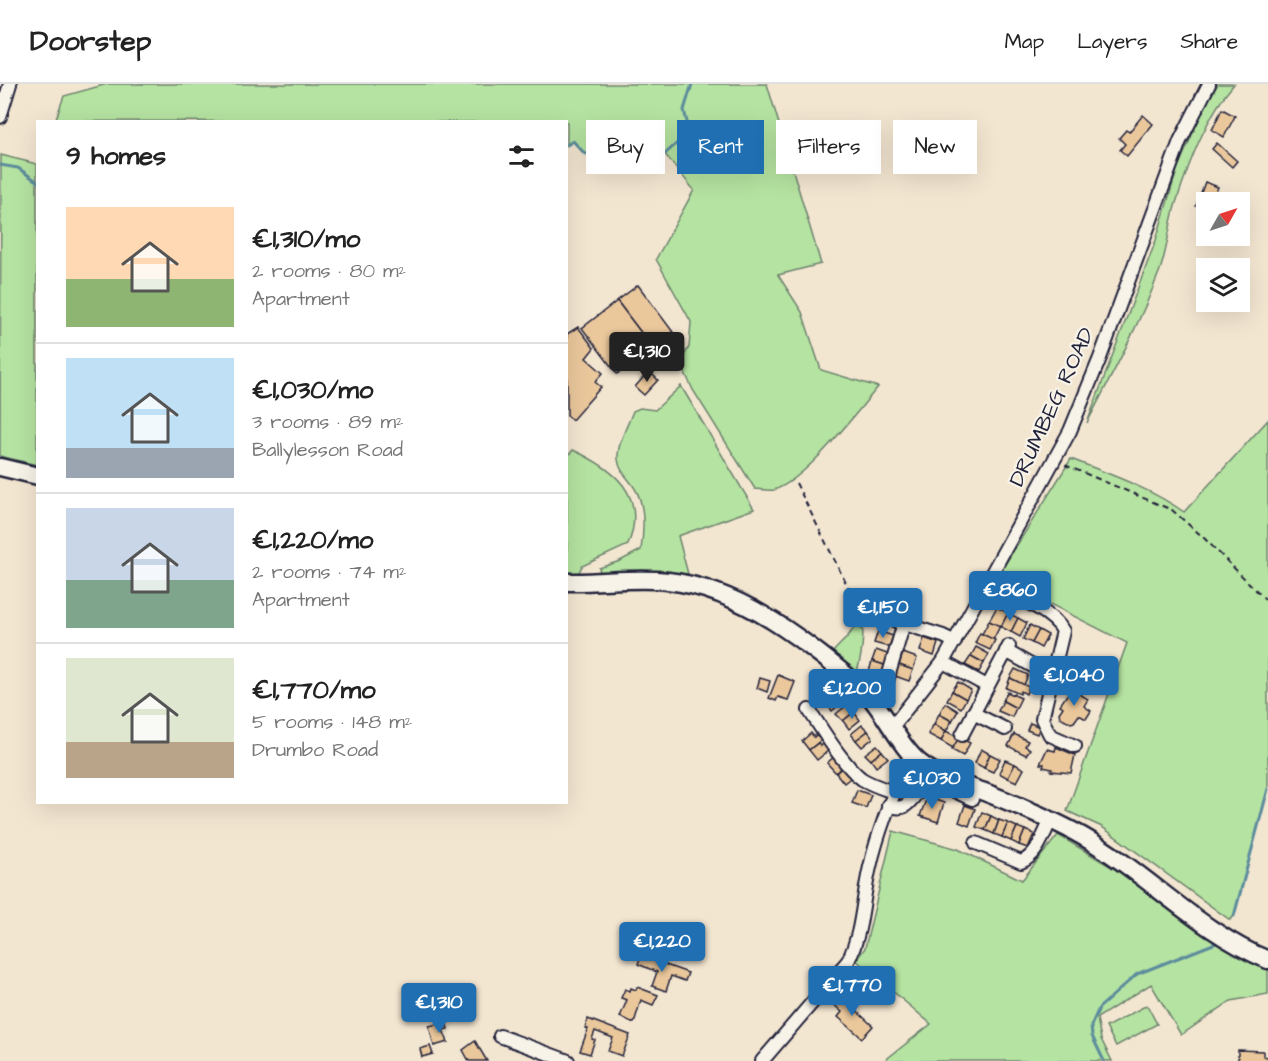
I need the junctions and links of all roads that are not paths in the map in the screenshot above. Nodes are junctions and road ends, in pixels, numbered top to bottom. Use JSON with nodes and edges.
{"nodes":[{"id":1,"x":1209,"y":84,"type":"edge"},
{"id":2,"x":6,"y":87,"type":"edge"},
{"id":3,"x":0,"y":117,"type":"edge"},
{"id":4,"x":0,"y":467,"type":"edge"},
{"id":5,"x":36,"y":476,"type":"edge"},
{"id":6,"x":568,"y":582,"type":"edge"},
{"id":7,"x":988,"y":583,"type":"junction"},
{"id":8,"x":955,"y":642,"type":"junction"},
{"id":9,"x":943,"y":662,"type":"junction"},
{"id":10,"x":1036,"y":668,"type":"dead end"},
{"id":11,"x":886,"y":684,"type":"dead end"},
{"id":12,"x":987,"y":686,"type":"junction"},
{"id":13,"x":809,"y":710,"type":"dead end"},
{"id":14,"x":973,"y":713,"type":"junction"},
{"id":15,"x":892,"y":726,"type":"junction"},
{"id":16,"x":1005,"y":729,"type":"dead end"},
{"id":17,"x":962,"y":735,"type":"dead end"},
{"id":18,"x":1075,"y":747,"type":"dead end"},
{"id":19,"x":911,"y":754,"type":"junction"},
{"id":20,"x":893,"y":792,"type":"junction"},
{"id":21,"x":972,"y":799,"type":"dead end"},
{"id":22,"x":888,"y":805,"type":"junction"},
{"id":23,"x":1051,"y":819,"type":"junction"},
{"id":24,"x":976,"y":843,"type":"dead end"},
{"id":25,"x":1268,"y":960,"type":"edge"},
{"id":26,"x":500,"y":1036,"type":"dead end"},
{"id":27,"x":568,"y":1061,"type":"edge"},
{"id":28,"x":762,"y":1061,"type":"edge"}],
"edges":[{"from":1,"to":7,"type":"street","name":"DRUMBEG ROAD"},
{"from":2,"to":3,"type":"street"},
{"from":4,"to":5,"type":"main road"},
{"from":6,"to":15,"type":"main road"},
{"from":7,"to":8,"type":"street","name":"DRUMBEG ROAD"},
{"from":7,"to":18,"type":"street"},
{"from":8,"to":9,"type":"street","name":"DRUMBEG ROAD"},
{"from":8,"to":11,"type":"street"},
{"from":9,"to":12,"type":"street"},
{"from":9,"to":15,"type":"street","name":"DRUMBEG ROAD"},
{"from":10,"to":12,"type":"street"},
{"from":12,"to":14,"type":"street"},
{"from":13,"to":20,"type":"street"},
{"from":14,"to":16,"type":"street"},
{"from":14,"to":17,"type":"street"},
{"from":15,"to":19,"type":"main road"},
{"from":19,"to":20,"type":"street"},
{"from":19,"to":23,"type":"main road"},
{"from":20,"to":22,"type":"street"},
{"from":21,"to":22,"type":"street"},
{"from":22,"to":28,"type":"street"},
{"from":23,"to":24,"type":"street"},
{"from":23,"to":25,"type":"main road"},
{"from":26,"to":27,"type":"street"}]}
